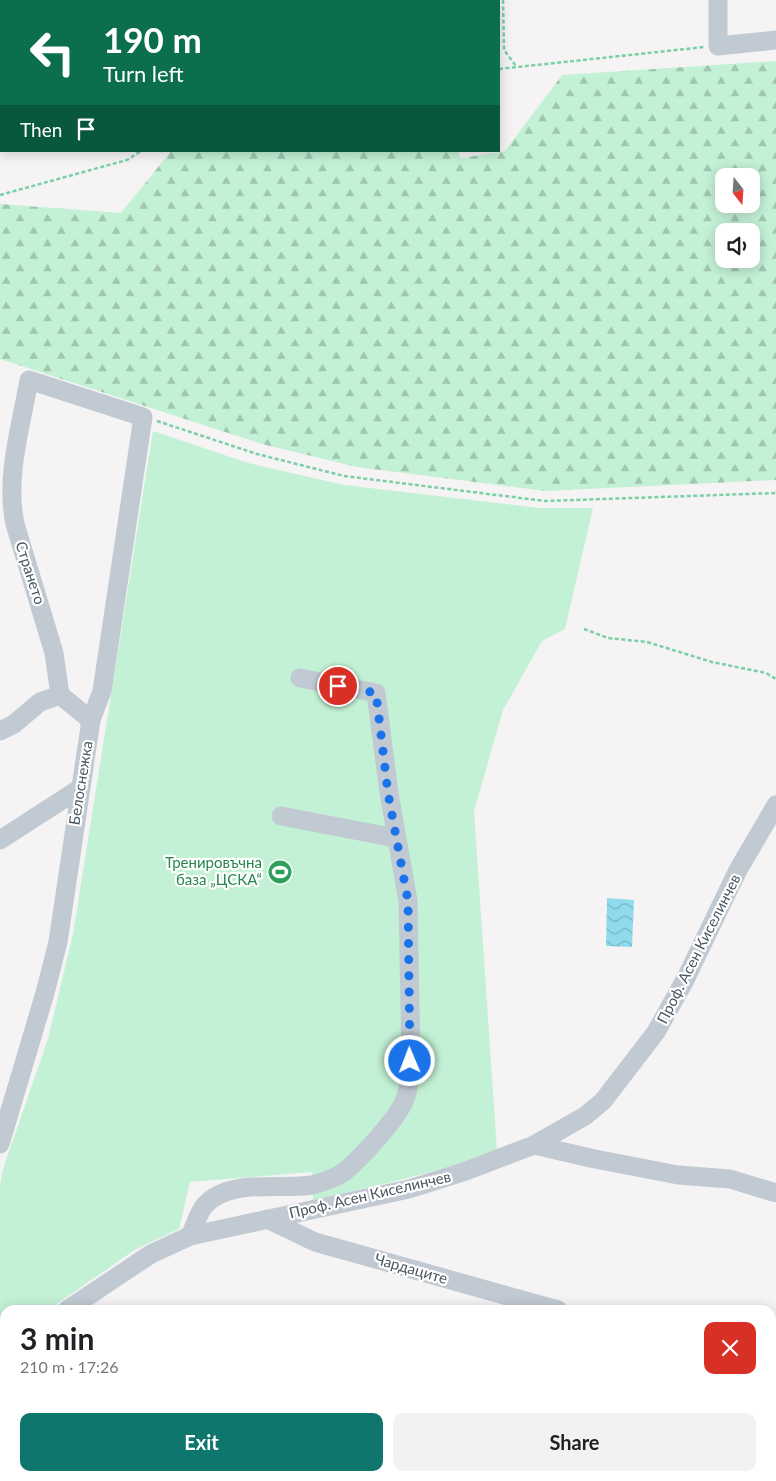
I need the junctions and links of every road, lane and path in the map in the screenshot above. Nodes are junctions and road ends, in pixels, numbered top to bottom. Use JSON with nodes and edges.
{"nodes":[{"id":1,"x":503,"y":0,"type":"edge"},
{"id":2,"x":718,"y":0,"type":"edge"},
{"id":3,"x":776,"y":40,"type":"edge"},
{"id":4,"x":718,"y":46,"type":"junction"},
{"id":5,"x":516,"y":66,"type":"junction"},
{"id":6,"x":500,"y":69,"type":"edge"},
{"id":7,"x":139,"y":152,"type":"edge"},
{"id":8,"x":0,"y":195,"type":"edge"},
{"id":9,"x":143,"y":417,"type":"junction"},
{"id":10,"x":776,"y":493,"type":"edge"},
{"id":11,"x":584,"y":628,"type":"dead end"},
{"id":12,"x":300,"y":678,"type":"dead end"},
{"id":13,"x":776,"y":679,"type":"edge"},
{"id":14,"x":60,"y":695,"type":"junction"},
{"id":15,"x":90,"y":720,"type":"junction"},
{"id":16,"x":0,"y":731,"type":"edge"},
{"id":17,"x":79,"y":789,"type":"junction"},
{"id":18,"x":776,"y":805,"type":"edge"},
{"id":19,"x":281,"y":816,"type":"dead end"},
{"id":20,"x":396,"y":838,"type":"junction"},
{"id":21,"x":0,"y":840,"type":"edge"},
{"id":22,"x":0,"y":1087,"type":"edge"},
{"id":23,"x":11,"y":1104,"type":"junction"},
{"id":24,"x":0,"y":1144,"type":"edge"},
{"id":25,"x":534,"y":1145,"type":"junction"},
{"id":26,"x":776,"y":1193,"type":"edge"},
{"id":27,"x":267,"y":1219,"type":"junction"},
{"id":28,"x":190,"y":1236,"type":"junction"},
{"id":29,"x":74,"y":1305,"type":"edge"},
{"id":30,"x":540,"y":1305,"type":"edge"}],
"edges":[{"from":1,"to":5,"type":"path"},
{"from":2,"to":4,"type":"street"},
{"from":3,"to":4,"type":"street"},
{"from":4,"to":5,"type":"path"},
{"from":5,"to":6,"type":"path"},
{"from":7,"to":8,"type":"path"},
{"from":9,"to":10,"type":"path"},
{"from":9,"to":14,"type":"street","name":"Странето"},
{"from":9,"to":15,"type":"street","name":"Белоснежка"},
{"from":11,"to":13,"type":"path"},
{"from":12,"to":20,"type":"street"},
{"from":14,"to":15,"type":"street"},
{"from":14,"to":16,"type":"street"},
{"from":15,"to":17,"type":"street","name":"Белоснежка"},
{"from":17,"to":21,"type":"street"},
{"from":17,"to":23,"type":"street","name":"Белоснежка"},
{"from":18,"to":25,"type":"street","name":"Проф. Асен Киселинчев"},
{"from":19,"to":20,"type":"street"},
{"from":20,"to":28,"type":"street"},
{"from":22,"to":23,"type":"street"},
{"from":23,"to":24,"type":"street","name":"Белоснежка"},
{"from":25,"to":26,"type":"street"},
{"from":25,"to":27,"type":"street","name":"Проф. Асен Киселинчев"},
{"from":27,"to":28,"type":"street","name":"Проф. Асен Киселинчев"},
{"from":27,"to":30,"type":"street","name":"Чардаците"},
{"from":28,"to":29,"type":"street","name":"Проф. Асен Киселинчев"}]}
